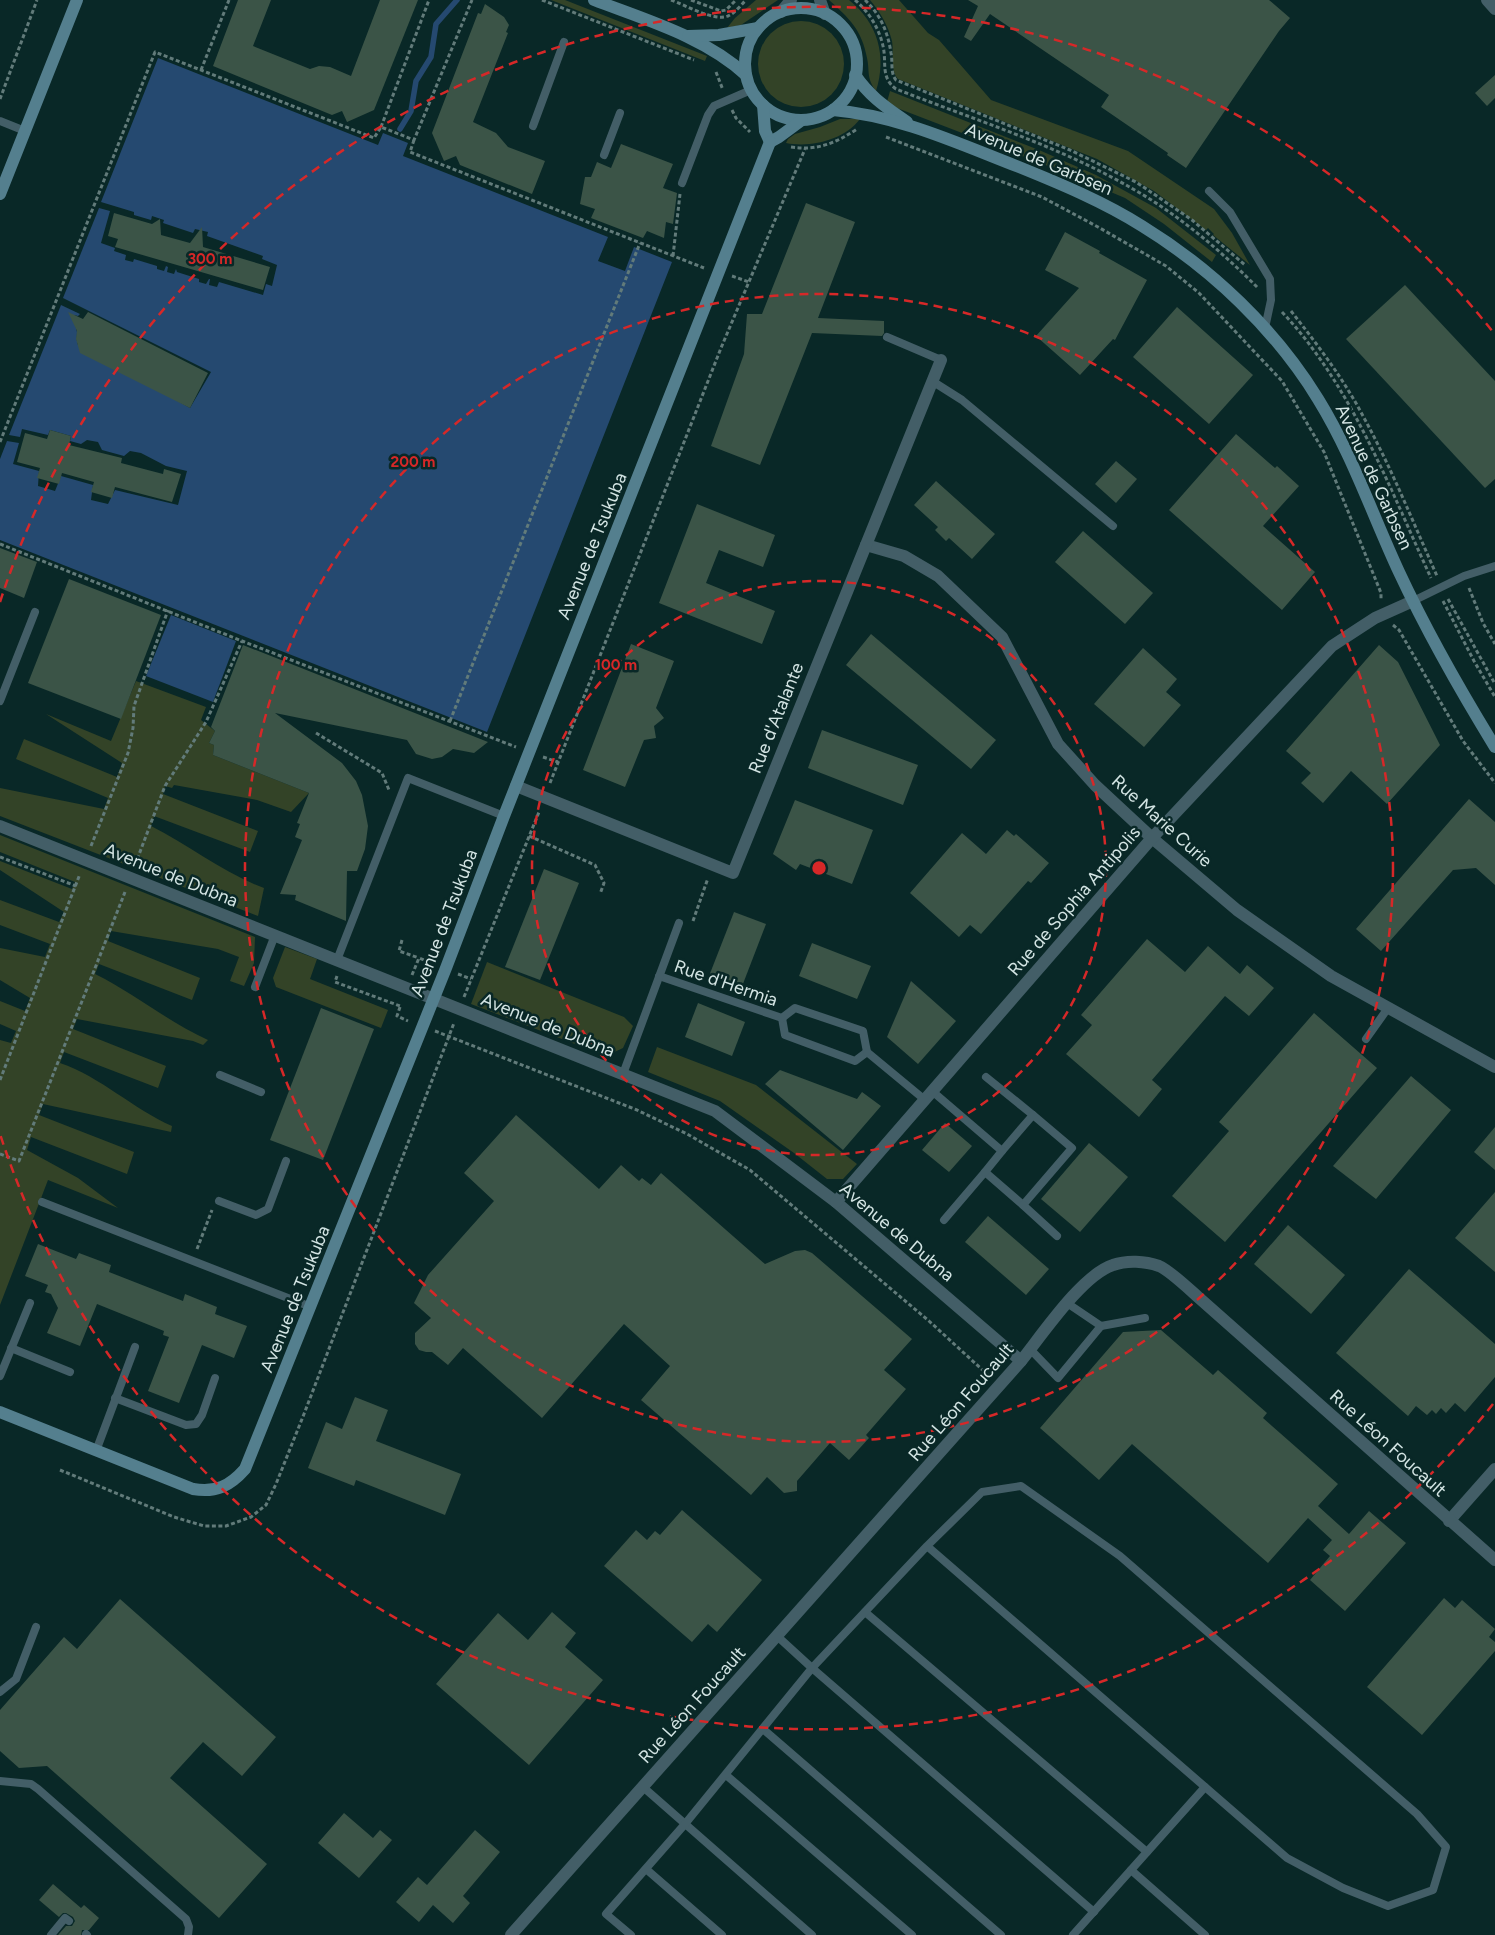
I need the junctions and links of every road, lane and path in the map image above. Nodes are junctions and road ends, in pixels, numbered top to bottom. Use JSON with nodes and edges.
{"nodes":[{"id":1,"x":37,"y":0,"type":"edge"},
{"id":2,"x":77,"y":0,"type":"edge"},
{"id":3,"x":229,"y":0,"type":"edge"},
{"id":4,"x":429,"y":0,"type":"edge"},
{"id":5,"x":472,"y":0,"type":"edge"},
{"id":6,"x":542,"y":0,"type":"edge"},
{"id":7,"x":594,"y":0,"type":"edge"},
{"id":8,"x":671,"y":0,"type":"edge"},
{"id":9,"x":691,"y":0,"type":"edge"},
{"id":10,"x":736,"y":0,"type":"edge"},
{"id":11,"x":746,"y":0,"type":"edge"},
{"id":12,"x":791,"y":0,"type":"edge"},
{"id":13,"x":820,"y":0,"type":"edge"},
{"id":14,"x":855,"y":0,"type":"edge"},
{"id":15,"x":865,"y":0,"type":"edge"},
{"id":16,"x":1487,"y":0,"type":"edge"},
{"id":17,"x":1495,"y":9,"type":"edge"},
{"id":18,"x":782,"y":12,"type":"junction"},
{"id":19,"x":825,"y":14,"type":"junction"},
{"id":20,"x":758,"y":28,"type":"junction"},
{"id":21,"x":688,"y":36,"type":"junction"},
{"id":22,"x":564,"y":42,"type":"dead end"},
{"id":23,"x":700,"y":62,"type":"dead end"},
{"id":24,"x":714,"y":68,"type":"dead end"},
{"id":25,"x":201,"y":70,"type":"junction"},
{"id":26,"x":746,"y":75,"type":"junction"},
{"id":27,"x":855,"y":75,"type":"junction"},
{"id":28,"x":751,"y":90,"type":"junction"},
{"id":29,"x":724,"y":92,"type":"dead end"},
{"id":30,"x":0,"y":99,"type":"edge"},
{"id":31,"x":763,"y":105,"type":"junction"},
{"id":32,"x":732,"y":110,"type":"dead end"},
{"id":33,"x":833,"y":110,"type":"junction"},
{"id":34,"x":620,"y":113,"type":"dead end"},
{"id":35,"x":802,"y":120,"type":"junction"},
{"id":36,"x":0,"y":121,"type":"edge"},
{"id":37,"x":911,"y":125,"type":"junction"},
{"id":38,"x":533,"y":126,"type":"dead end"},
{"id":39,"x":380,"y":127,"type":"junction"},
{"id":40,"x":859,"y":127,"type":"dead end"},
{"id":41,"x":25,"y":131,"type":"junction"},
{"id":42,"x":878,"y":134,"type":"dead end"},
{"id":43,"x":755,"y":137,"type":"dead end"},
{"id":44,"x":414,"y":140,"type":"junction"},
{"id":45,"x":770,"y":142,"type":"junction"},
{"id":46,"x":782,"y":146,"type":"dead end"},
{"id":47,"x":806,"y":149,"type":"junction"},
{"id":48,"x":604,"y":155,"type":"dead end"},
{"id":49,"x":682,"y":183,"type":"joint"},
{"id":50,"x":1209,"y":191,"type":"dead end"},
{"id":51,"x":0,"y":194,"type":"edge"},
{"id":52,"x":640,"y":243,"type":"junction"},
{"id":53,"x":673,"y":256,"type":"junction"},
{"id":54,"x":1250,"y":270,"type":"dead end"},
{"id":55,"x":720,"y":271,"type":"junction"},
{"id":56,"x":749,"y":282,"type":"junction"},
{"id":57,"x":1261,"y":291,"type":"dead end"},
{"id":58,"x":1291,"y":312,"type":"dead end"},
{"id":59,"x":1287,"y":317,"type":"dead end"},
{"id":60,"x":1265,"y":328,"type":"junction"},
{"id":61,"x":887,"y":337,"type":"dead end"},
{"id":62,"x":941,"y":360,"type":"joint"},
{"id":63,"x":932,"y":381,"type":"junction"},
{"id":64,"x":0,"y":442,"type":"edge"},
{"id":65,"x":1113,"y":526,"type":"dead end"},
{"id":66,"x":0,"y":544,"type":"edge"},
{"id":67,"x":866,"y":545,"type":"junction"},
{"id":68,"x":1495,"y":566,"type":"edge"},
{"id":69,"x":1438,"y":576,"type":"dead end"},
{"id":70,"x":1464,"y":576,"type":"junction"},
{"id":71,"x":1430,"y":577,"type":"dead end"},
{"id":72,"x":1448,"y":598,"type":"dead end"},
{"id":73,"x":1413,"y":601,"type":"junction"},
{"id":74,"x":1444,"y":603,"type":"dead end"},
{"id":75,"x":1377,"y":604,"type":"dead end"},
{"id":76,"x":168,"y":610,"type":"junction"},
{"id":77,"x":35,"y":612,"type":"dead end"},
{"id":78,"x":1388,"y":626,"type":"dead end"},
{"id":79,"x":242,"y":640,"type":"junction"},
{"id":80,"x":1495,"y":644,"type":"edge"},
{"id":81,"x":1495,"y":684,"type":"edge"},
{"id":82,"x":1495,"y":697,"type":"edge"},
{"id":83,"x":0,"y":701,"type":"edge"},
{"id":84,"x":450,"y":721,"type":"junction"},
{"id":85,"x":517,"y":747,"type":"dead end"},
{"id":86,"x":1495,"y":747,"type":"edge"},
{"id":87,"x":542,"y":756,"type":"dead end"},
{"id":88,"x":558,"y":762,"type":"junction"},
{"id":89,"x":1495,"y":783,"type":"edge"},
{"id":90,"x":516,"y":786,"type":"junction"},
{"id":91,"x":544,"y":797,"type":"junction"},
{"id":92,"x":504,"y":816,"type":"junction"},
{"id":93,"x":0,"y":826,"type":"edge"},
{"id":94,"x":529,"y":836,"type":"junction"},
{"id":95,"x":1152,"y":838,"type":"junction"},
{"id":96,"x":90,"y":849,"type":"dead end"},
{"id":97,"x":0,"y":856,"type":"edge"},
{"id":98,"x":713,"y":865,"type":"junction"},
{"id":99,"x":82,"y":868,"type":"dead end"},
{"id":100,"x":131,"y":878,"type":"junction"},
{"id":101,"x":76,"y":886,"type":"junction"},
{"id":102,"x":600,"y":894,"type":"dead end"},
{"id":103,"x":679,"y":923,"type":"joint"},
{"id":104,"x":275,"y":935,"type":"junction"},
{"id":105,"x":402,"y":940,"type":"dead end"},
{"id":106,"x":419,"y":958,"type":"dead end"},
{"id":107,"x":337,"y":960,"type":"junction"},
{"id":108,"x":659,"y":976,"type":"junction"},
{"id":109,"x":255,"y":986,"type":"dead end"},
{"id":110,"x":434,"y":998,"type":"junction"},
{"id":111,"x":460,"y":1008,"type":"junction"},
{"id":112,"x":1388,"y":1008,"type":"junction"},
{"id":113,"x":782,"y":1018,"type":"junction"},
{"id":114,"x":423,"y":1026,"type":"junction"},
{"id":115,"x":449,"y":1036,"type":"junction"},
{"id":116,"x":1366,"y":1039,"type":"dead end"},
{"id":117,"x":868,"y":1052,"type":"junction"},
{"id":118,"x":1495,"y":1067,"type":"edge"},
{"id":119,"x":623,"y":1074,"type":"junction"},
{"id":120,"x":220,"y":1075,"type":"dead end"},
{"id":121,"x":986,"y":1077,"type":"dead end"},
{"id":122,"x":0,"y":1080,"type":"edge"},
{"id":123,"x":261,"y":1092,"type":"dead end"},
{"id":124,"x":928,"y":1096,"type":"junction"},
{"id":125,"x":1033,"y":1115,"type":"junction"},
{"id":126,"x":1002,"y":1151,"type":"junction"},
{"id":127,"x":0,"y":1154,"type":"edge"},
{"id":128,"x":286,"y":1160,"type":"dead end"},
{"id":129,"x":985,"y":1172,"type":"junction"},
{"id":130,"x":219,"y":1201,"type":"joint"},
{"id":131,"x":42,"y":1202,"type":"dead end"},
{"id":132,"x":836,"y":1202,"type":"junction"},
{"id":133,"x":1023,"y":1205,"type":"junction"},
{"id":134,"x":944,"y":1220,"type":"dead end"},
{"id":135,"x":1057,"y":1236,"type":"dead end"},
{"id":136,"x":192,"y":1261,"type":"junction"},
{"id":137,"x":1067,"y":1302,"type":"junction"},
{"id":138,"x":30,"y":1303,"type":"dead end"},
{"id":139,"x":311,"y":1307,"type":"junction"},
{"id":140,"x":1145,"y":1318,"type":"dead end"},
{"id":141,"x":1101,"y":1326,"type":"junction"},
{"id":142,"x":135,"y":1347,"type":"dead end"},
{"id":143,"x":11,"y":1348,"type":"junction"},
{"id":144,"x":1030,"y":1349,"type":"junction"},
{"id":145,"x":1021,"y":1361,"type":"junction"},
{"id":146,"x":70,"y":1372,"type":"dead end"},
{"id":147,"x":0,"y":1376,"type":"edge"},
{"id":148,"x":215,"y":1378,"type":"dead end"},
{"id":149,"x":999,"y":1386,"type":"junction"},
{"id":150,"x":116,"y":1398,"type":"junction"},
{"id":151,"x":1,"y":1414,"type":"edge"},
{"id":152,"x":96,"y":1450,"type":"junction"},
{"id":153,"x":1495,"y":1469,"type":"edge"},
{"id":154,"x":60,"y":1470,"type":"dead end"},
{"id":155,"x":1449,"y":1520,"type":"junction"},
{"id":156,"x":927,"y":1546,"type":"junction"},
{"id":157,"x":1495,"y":1560,"type":"edge"},
{"id":158,"x":865,"y":1612,"type":"junction"},
{"id":159,"x":36,"y":1627,"type":"dead end"},
{"id":160,"x":776,"y":1636,"type":"junction"},
{"id":161,"x":812,"y":1668,"type":"junction"},
{"id":162,"x":0,"y":1692,"type":"edge"},
{"id":163,"x":763,"y":1730,"type":"junction"},
{"id":164,"x":726,"y":1774,"type":"junction"},
{"id":165,"x":0,"y":1781,"type":"edge"},
{"id":166,"x":643,"y":1786,"type":"junction"},
{"id":167,"x":1205,"y":1787,"type":"junction"},
{"id":168,"x":685,"y":1824,"type":"junction"},
{"id":169,"x":1147,"y":1852,"type":"junction"},
{"id":170,"x":646,"y":1869,"type":"junction"},
{"id":171,"x":1131,"y":1870,"type":"junction"},
{"id":172,"x":1094,"y":1912,"type":"junction"},
{"id":173,"x":70,"y":1922,"type":"dead end"},
{"id":174,"x":51,"y":1935,"type":"edge"},
{"id":175,"x":188,"y":1935,"type":"edge"},
{"id":176,"x":511,"y":1935,"type":"edge"},
{"id":177,"x":631,"y":1935,"type":"edge"},
{"id":178,"x":722,"y":1935,"type":"edge"},
{"id":179,"x":812,"y":1935,"type":"edge"},
{"id":180,"x":912,"y":1935,"type":"edge"},
{"id":181,"x":1001,"y":1935,"type":"edge"},
{"id":182,"x":1073,"y":1935,"type":"edge"},
{"id":183,"x":1205,"y":1935,"type":"edge"}],
"edges":[{"from":1,"to":30,"type":"path"},
{"from":2,"to":41,"type":"street"},
{"from":3,"to":25,"type":"path"},
{"from":4,"to":39,"type":"path"},
{"from":5,"to":44,"type":"path"},
{"from":6,"to":23,"type":"path"},
{"from":7,"to":21,"type":"street"},
{"from":8,"to":11,"type":"path"},
{"from":9,"to":10,"type":"path"},
{"from":12,"to":18,"type":"street"},
{"from":13,"to":19,"type":"street"},
{"from":14,"to":57,"type":"path"},
{"from":15,"to":54,"type":"path"},
{"from":16,"to":17,"type":"street"},
{"from":18,"to":19,"type":"street"},
{"from":18,"to":20,"type":"street"},
{"from":19,"to":27,"type":"street"},
{"from":20,"to":21,"type":"street"},
{"from":20,"to":26,"type":"street"},
{"from":21,"to":26,"type":"street"},
{"from":22,"to":38,"type":"lane"},
{"from":24,"to":29,"type":"path"},
{"from":25,"to":39,"type":"path"},
{"from":25,"to":64,"type":"path"},
{"from":26,"to":28,"type":"street"},
{"from":27,"to":33,"type":"street"},
{"from":27,"to":37,"type":"street"},
{"from":28,"to":31,"type":"street"},
{"from":28,"to":49,"type":"lane"},
{"from":31,"to":35,"type":"street"},
{"from":31,"to":45,"type":"street"},
{"from":32,"to":43,"type":"path"},
{"from":33,"to":35,"type":"street"},
{"from":33,"to":37,"type":"street"},
{"from":34,"to":48,"type":"lane"},
{"from":35,"to":45,"type":"street"},
{"from":36,"to":41,"type":"lane"},
{"from":37,"to":60,"type":"street","name":"Avenue de Garbsen"},
{"from":39,"to":44,"type":"path"},
{"from":40,"to":47,"type":"path"},
{"from":41,"to":51,"type":"street"},
{"from":42,"to":75,"type":"path"},
{"from":44,"to":52,"type":"path"},
{"from":45,"to":55,"type":"street","name":"Avenue de Tsukuba"},
{"from":46,"to":47,"type":"path"},
{"from":47,"to":56,"type":"path"},
{"from":49,"to":53,"type":"path"},
{"from":50,"to":60,"type":"lane"},
{"from":52,"to":53,"type":"path"},
{"from":52,"to":84,"type":"path"},
{"from":53,"to":55,"type":"path"},
{"from":55,"to":56,"type":"path"},
{"from":55,"to":90,"type":"street","name":"Avenue de Tsukuba"},
{"from":56,"to":88,"type":"path"},
{"from":58,"to":69,"type":"path"},
{"from":59,"to":71,"type":"path"},
{"from":60,"to":73,"type":"street","name":"Avenue de Garbsen"},
{"from":61,"to":62,"type":"lane"},
{"from":62,"to":63,"type":"street","name":"Rue d'Atalante"},
{"from":63,"to":65,"type":"lane"},
{"from":63,"to":67,"type":"street","name":"Rue d'Atalante"},
{"from":66,"to":76,"type":"path"},
{"from":67,"to":95,"type":"street","name":"Rue Marie Curie"},
{"from":67,"to":98,"type":"street","name":"Rue d'Atalante"},
{"from":68,"to":70,"type":"lane"},
{"from":70,"to":73,"type":"lane"},
{"from":70,"to":80,"type":"path"},
{"from":72,"to":81,"type":"path"},
{"from":73,"to":86,"type":"street","name":"Avenue de Garbsen"},
{"from":73,"to":95,"type":"street","name":"Rue de Sophia Antipolis"},
{"from":74,"to":82,"type":"path"},
{"from":76,"to":79,"type":"path"},
{"from":76,"to":96,"type":"path"},
{"from":77,"to":83,"type":"lane"},
{"from":78,"to":89,"type":"path"},
{"from":79,"to":84,"type":"path"},
{"from":79,"to":100,"type":"path"},
{"from":84,"to":85,"type":"path"},
{"from":87,"to":88,"type":"path"},
{"from":88,"to":91,"type":"path"},
{"from":90,"to":91,"type":"street","name":"Rue d'Atalante"},
{"from":90,"to":92,"type":"street","name":"Avenue de Tsukuba"},
{"from":91,"to":94,"type":"path"},
{"from":91,"to":98,"type":"street","name":"Rue d'Atalante"},
{"from":92,"to":107,"type":"lane"},
{"from":92,"to":110,"type":"street","name":"Avenue de Tsukuba"},
{"from":93,"to":100,"type":"street","name":"Avenue de Dubna"},
{"from":94,"to":102,"type":"path"},
{"from":94,"to":111,"type":"path"},
{"from":95,"to":112,"type":"street","name":"Rue Marie Curie"},
{"from":95,"to":124,"type":"street","name":"Rue de Sophia Antipolis"},
{"from":97,"to":101,"type":"path"},
{"from":98,"to":103,"type":"path"},
{"from":99,"to":101,"type":"path"},
{"from":100,"to":104,"type":"street","name":"Avenue de Dubna"},
{"from":100,"to":127,"type":"path"},
{"from":101,"to":122,"type":"path"},
{"from":103,"to":108,"type":"lane"},
{"from":104,"to":107,"type":"street","name":"Avenue de Dubna"},
{"from":104,"to":109,"type":"lane"},
{"from":105,"to":106,"type":"path"},
{"from":107,"to":110,"type":"street","name":"Avenue de Dubna"},
{"from":108,"to":113,"type":"lane","name":"Rue d'Hermia"},
{"from":108,"to":119,"type":"lane"},
{"from":110,"to":111,"type":"street","name":"Avenue de Dubna"},
{"from":110,"to":114,"type":"street","name":"Avenue de Tsukuba"},
{"from":111,"to":115,"type":"path"},
{"from":111,"to":119,"type":"street","name":"Avenue de Dubna"},
{"from":112,"to":116,"type":"lane"},
{"from":112,"to":118,"type":"street","name":"Rue Marie Curie"},
{"from":113,"to":117,"type":"lane","name":"Rue d'Hermia"},
{"from":113,"to":117,"type":"lane","name":"Rue d'Hermia"},
{"from":114,"to":115,"type":"path"},
{"from":114,"to":139,"type":"street","name":"Avenue de Tsukuba"},
{"from":115,"to":149,"type":"path"},
{"from":115,"to":154,"type":"path"},
{"from":117,"to":124,"type":"lane","name":"Rue d'Hermia"},
{"from":119,"to":132,"type":"street","name":"Avenue de Dubna"},
{"from":120,"to":123,"type":"lane"},
{"from":121,"to":125,"type":"lane"},
{"from":124,"to":126,"type":"lane","name":"Rue d'Hermia"},
{"from":124,"to":132,"type":"street","name":"Rue de Sophia Antipolis"},
{"from":125,"to":126,"type":"lane"},
{"from":125,"to":133,"type":"lane"},
{"from":126,"to":129,"type":"lane"},
{"from":128,"to":130,"type":"lane"},
{"from":129,"to":133,"type":"lane"},
{"from":129,"to":134,"type":"lane"},
{"from":130,"to":136,"type":"path"},
{"from":131,"to":136,"type":"lane"},
{"from":132,"to":145,"type":"street","name":"Avenue de Dubna"},
{"from":133,"to":135,"type":"lane"},
{"from":136,"to":139,"type":"lane"},
{"from":137,"to":141,"type":"lane"},
{"from":137,"to":144,"type":"street","name":"Rue Léon Foucault"},
{"from":137,"to":155,"type":"street","name":"Rue Léon Foucault"},
{"from":138,"to":143,"type":"lane"},
{"from":139,"to":152,"type":"street","name":"Avenue de Tsukuba"},
{"from":140,"to":141,"type":"lane"},
{"from":141,"to":144,"type":"lane"},
{"from":142,"to":150,"type":"lane"},
{"from":143,"to":146,"type":"lane"},
{"from":143,"to":147,"type":"lane"},
{"from":144,"to":145,"type":"street","name":"Rue Léon Foucault"},
{"from":145,"to":149,"type":"street","name":"Rue Léon Foucault"},
{"from":148,"to":150,"type":"lane"},
{"from":149,"to":160,"type":"street","name":"Rue Léon Foucault"},
{"from":150,"to":152,"type":"lane"},
{"from":151,"to":152,"type":"street","name":"Avenue de Tsukuba"},
{"from":153,"to":155,"type":"street"},
{"from":155,"to":157,"type":"street","name":"Rue Léon Foucault"},
{"from":156,"to":158,"type":"lane"},
{"from":156,"to":167,"type":"lane"},
{"from":156,"to":167,"type":"lane"},
{"from":158,"to":161,"type":"lane"},
{"from":158,"to":169,"type":"lane"},
{"from":159,"to":162,"type":"lane"},
{"from":160,"to":161,"type":"lane"},
{"from":160,"to":166,"type":"street","name":"Rue Léon Foucault"},
{"from":161,"to":163,"type":"lane"},
{"from":161,"to":172,"type":"lane"},
{"from":163,"to":164,"type":"lane"},
{"from":163,"to":181,"type":"lane"},
{"from":164,"to":168,"type":"lane"},
{"from":164,"to":180,"type":"lane"},
{"from":165,"to":175,"type":"lane"},
{"from":166,"to":168,"type":"lane"},
{"from":166,"to":176,"type":"street","name":"Rue Léon Foucault"},
{"from":167,"to":169,"type":"lane"},
{"from":168,"to":170,"type":"lane"},
{"from":168,"to":179,"type":"lane"},
{"from":169,"to":171,"type":"lane"},
{"from":170,"to":177,"type":"lane"},
{"from":170,"to":178,"type":"lane"},
{"from":171,"to":172,"type":"lane"},
{"from":171,"to":183,"type":"lane"},
{"from":172,"to":182,"type":"lane"},
{"from":173,"to":174,"type":"lane"}]}
